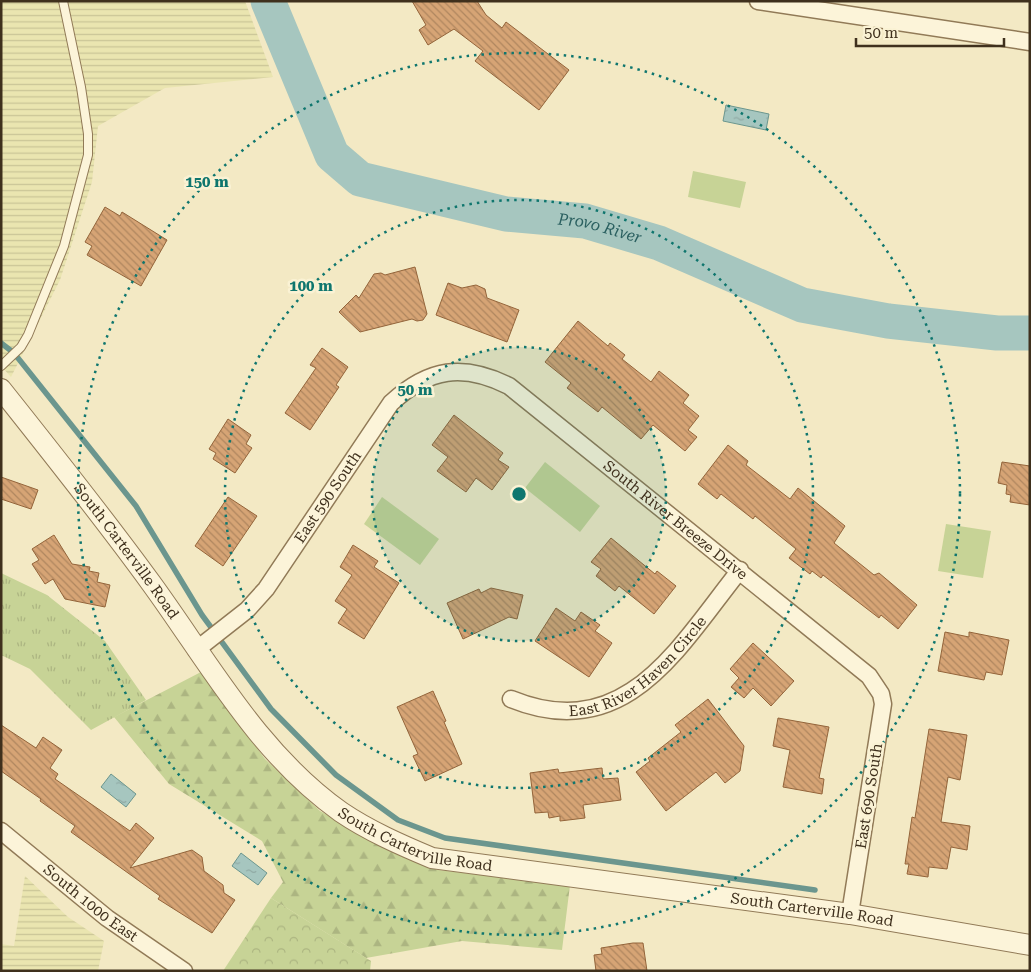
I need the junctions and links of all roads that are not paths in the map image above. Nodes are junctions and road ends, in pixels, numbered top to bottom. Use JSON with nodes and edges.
{"nodes":[{"id":1,"x":63,"y":1,"type":"edge"},
{"id":2,"x":758,"y":1,"type":"edge"},
{"id":3,"x":801,"y":5,"type":"edge"},
{"id":4,"x":1030,"y":42,"type":"edge"},
{"id":5,"x":1,"y":366,"type":"edge"},
{"id":6,"x":472,"y":372,"type":"joint"},
{"id":7,"x":1,"y":389,"type":"edge"},
{"id":8,"x":740,"y":570,"type":"junction"},
{"id":9,"x":196,"y":650,"type":"junction"},
{"id":10,"x":872,"y":680,"type":"joint"},
{"id":11,"x":511,"y":699,"type":"dead end"},
{"id":12,"x":1,"y":831,"type":"edge"},
{"id":13,"x":850,"y":914,"type":"junction"},
{"id":14,"x":1030,"y":945,"type":"edge"},
{"id":15,"x":184,"y":971,"type":"edge"}],
"edges":[{"from":1,"to":5,"type":"lane"},
{"from":2,"to":3,"type":"street"},
{"from":3,"to":4,"type":"street"},
{"from":6,"to":8,"type":"street","name":"South River Breeze Drive"},
{"from":6,"to":9,"type":"street","name":"East 590 South"},
{"from":7,"to":9,"type":"street","name":"South Carterville Road"},
{"from":8,"to":10,"type":"street","name":"South River Breeze Drive"},
{"from":8,"to":11,"type":"street","name":"East River Haven Circle"},
{"from":9,"to":13,"type":"street","name":"South Carterville Road"},
{"from":10,"to":13,"type":"street","name":"East 690 South"},
{"from":12,"to":15,"type":"street","name":"South 1000 East"},
{"from":13,"to":14,"type":"street","name":"South Carterville Road"}]}
